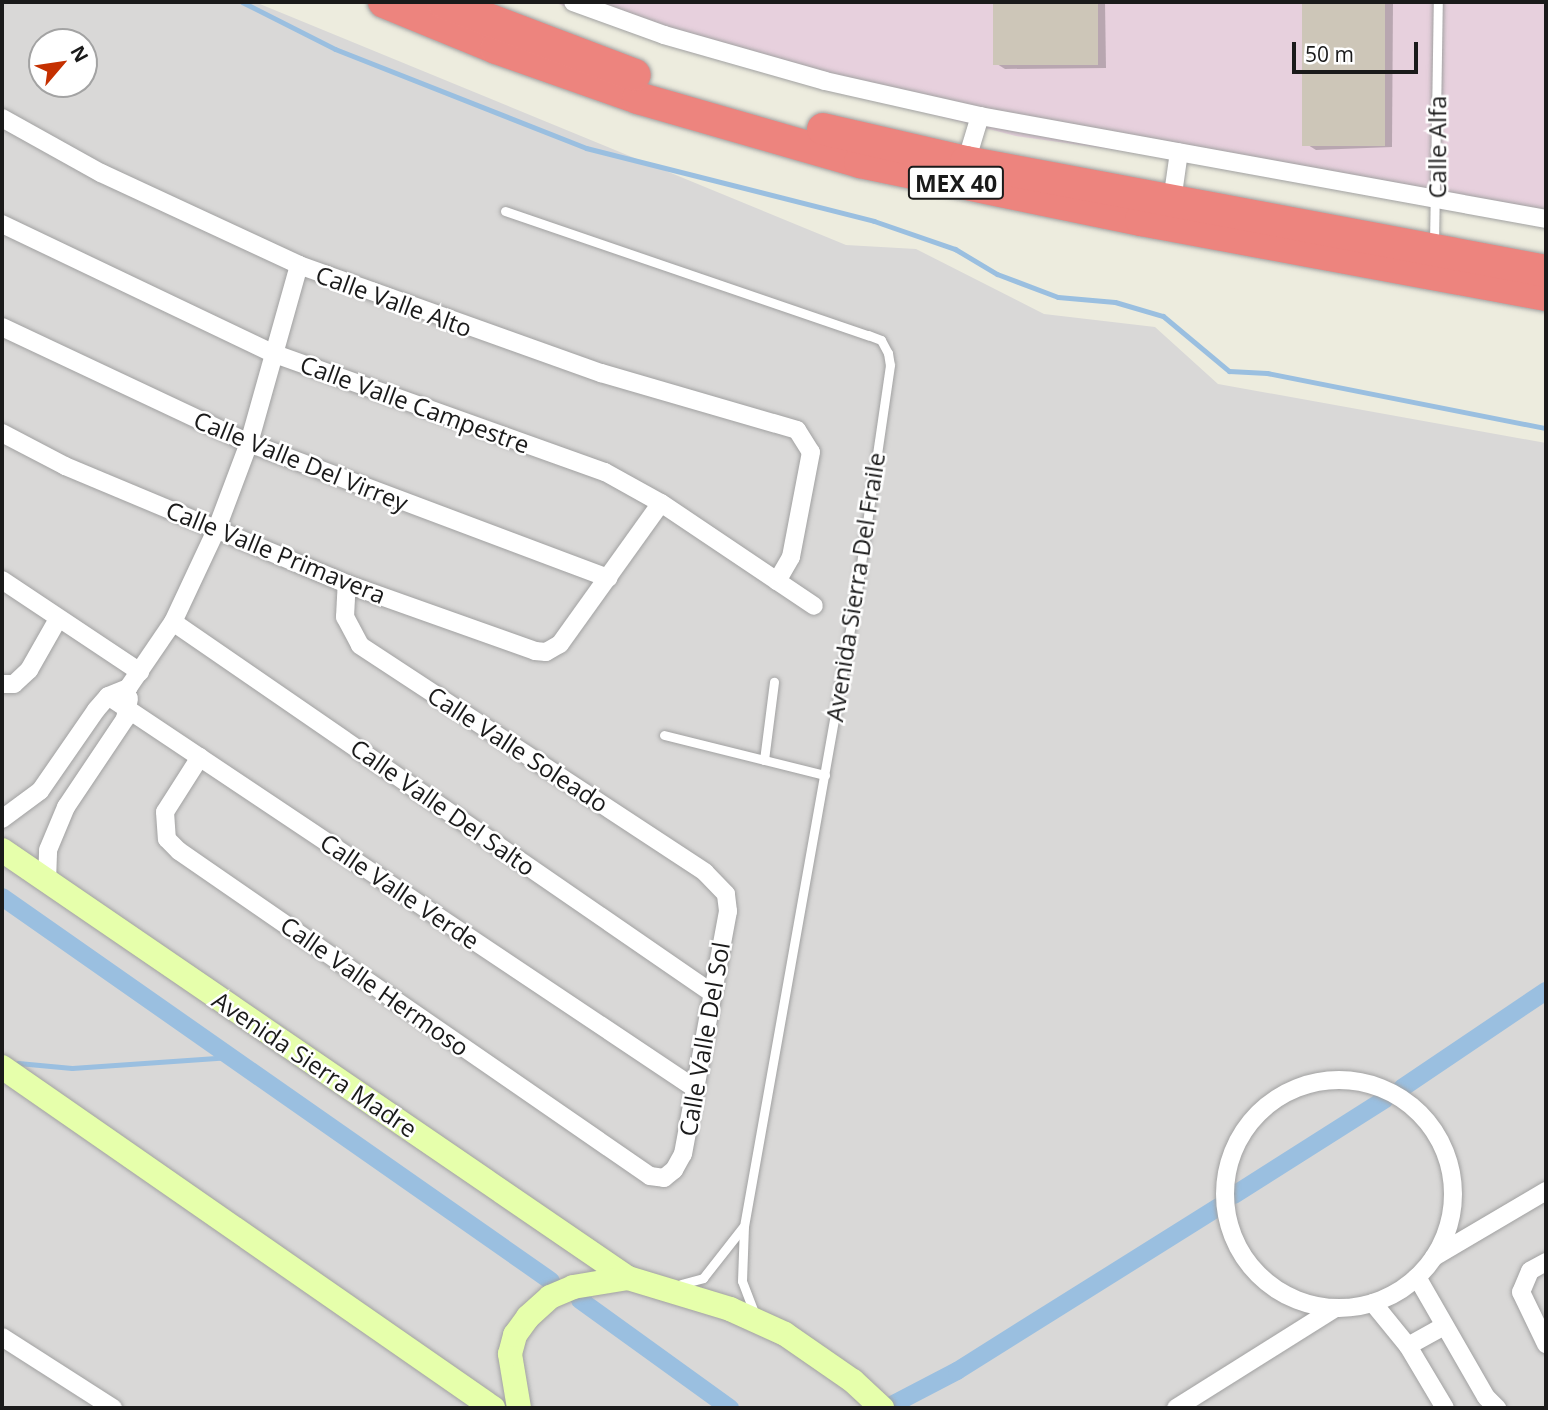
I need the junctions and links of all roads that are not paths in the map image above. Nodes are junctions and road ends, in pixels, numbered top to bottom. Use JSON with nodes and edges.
{"nodes":[{"id":1,"x":384,"y":2,"type":"edge"},
{"id":2,"x":443,"y":2,"type":"edge"},
{"id":3,"x":573,"y":2,"type":"edge"},
{"id":4,"x":1438,"y":2,"type":"edge"},
{"id":5,"x":980,"y":116,"type":"junction"},
{"id":6,"x":2,"y":118,"type":"edge"},
{"id":7,"x":1179,"y":152,"type":"junction"},
{"id":8,"x":967,"y":162,"type":"junction"},
{"id":9,"x":1437,"y":199,"type":"junction"},
{"id":10,"x":1172,"y":201,"type":"junction"},
{"id":11,"x":505,"y":211,"type":"dead end"},
{"id":12,"x":1546,"y":219,"type":"edge"},
{"id":13,"x":2,"y":224,"type":"edge"},
{"id":14,"x":1433,"y":250,"type":"junction"},
{"id":15,"x":299,"y":265,"type":"junction"},
{"id":16,"x":1546,"y":271,"type":"edge"},
{"id":17,"x":1546,"y":295,"type":"edge"},
{"id":18,"x":2,"y":327,"type":"edge"},
{"id":19,"x":275,"y":354,"type":"junction"},
{"id":20,"x":2,"y":433,"type":"edge"},
{"id":21,"x":249,"y":443,"type":"junction"},
{"id":22,"x":661,"y":503,"type":"junction"},
{"id":23,"x":217,"y":528,"type":"junction"},
{"id":24,"x":608,"y":578,"type":"junction"},
{"id":25,"x":2,"y":580,"type":"edge"},
{"id":26,"x":777,"y":581,"type":"junction"},
{"id":27,"x":347,"y":584,"type":"junction"},
{"id":28,"x":814,"y":606,"type":"dead end"},
{"id":29,"x":58,"y":619,"type":"junction"},
{"id":30,"x":173,"y":622,"type":"junction"},
{"id":31,"x":140,"y":673,"type":"junction"},
{"id":32,"x":774,"y":682,"type":"dead end"},
{"id":33,"x":2,"y":684,"type":"edge"},
{"id":34,"x":128,"y":688,"type":"junction"},
{"id":35,"x":108,"y":696,"type":"junction"},
{"id":36,"x":129,"y":709,"type":"junction"},
{"id":37,"x":664,"y":735,"type":"dead end"},
{"id":38,"x":200,"y":757,"type":"junction"},
{"id":39,"x":764,"y":760,"type":"junction"},
{"id":40,"x":825,"y":775,"type":"junction"},
{"id":41,"x":40,"y":791,"type":"junction"},
{"id":42,"x":66,"y":807,"type":"junction"},
{"id":43,"x":2,"y":819,"type":"edge"},
{"id":44,"x":2,"y":850,"type":"edge"},
{"id":45,"x":47,"y":881,"type":"junction"},
{"id":46,"x":726,"y":894,"type":"joint"},
{"id":47,"x":712,"y":993,"type":"junction"},
{"id":48,"x":2,"y":1067,"type":"edge"},
{"id":49,"x":693,"y":1087,"type":"junction"},
{"id":50,"x":664,"y":1178,"type":"joint"},
{"id":51,"x":1546,"y":1191,"type":"edge"},
{"id":52,"x":744,"y":1226,"type":"junction"},
{"id":53,"x":1434,"y":1257,"type":"junction"},
{"id":54,"x":1546,"y":1262,"type":"edge"},
{"id":55,"x":1417,"y":1277,"type":"junction"},
{"id":56,"x":636,"y":1279,"type":"junction"},
{"id":57,"x":1373,"y":1303,"type":"junction"},
{"id":58,"x":1334,"y":1309,"type":"junction"},
{"id":59,"x":760,"y":1323,"type":"junction"},
{"id":60,"x":1444,"y":1326,"type":"junction"},
{"id":61,"x":2,"y":1337,"type":"edge"},
{"id":62,"x":1546,"y":1345,"type":"edge"},
{"id":63,"x":1408,"y":1346,"type":"junction"},
{"id":64,"x":113,"y":1408,"type":"edge"},
{"id":65,"x":493,"y":1408,"type":"edge"},
{"id":66,"x":519,"y":1408,"type":"edge"},
{"id":67,"x":882,"y":1408,"type":"edge"},
{"id":68,"x":1176,"y":1408,"type":"edge"},
{"id":69,"x":1445,"y":1408,"type":"edge"},
{"id":70,"x":1497,"y":1408,"type":"edge"}],
"edges":[{"from":1,"to":17,"type":"highway","number":"MEX 40"},
{"from":2,"to":8,"type":"highway","number":"MEX 40"},
{"from":3,"to":5,"type":"street"},
{"from":4,"to":9,"type":"lane","name":"Calle Alfa"},
{"from":5,"to":7,"type":"street"},
{"from":5,"to":8,"type":"street"},
{"from":6,"to":15,"type":"street","name":"Calle Valle Alto"},
{"from":7,"to":9,"type":"street"},
{"from":7,"to":10,"type":"street"},
{"from":8,"to":10,"type":"highway","number":"MEX 40"},
{"from":9,"to":12,"type":"street"},
{"from":9,"to":14,"type":"lane","name":"Calle Alfa"},
{"from":10,"to":14,"type":"highway","number":"MEX 40"},
{"from":11,"to":40,"type":"lane","name":"Avenida Sierra Del Fraile"},
{"from":13,"to":19,"type":"street","name":"Calle Valle Campestre"},
{"from":14,"to":16,"type":"highway","number":"MEX 40"},
{"from":15,"to":19,"type":"street"},
{"from":15,"to":26,"type":"street","name":"Calle Valle Alto"},
{"from":18,"to":21,"type":"street","name":"Calle Valle Del Virrey"},
{"from":19,"to":21,"type":"street"},
{"from":19,"to":22,"type":"street","name":"Calle Valle Campestre"},
{"from":20,"to":23,"type":"street","name":"Calle Valle Primavera"},
{"from":21,"to":23,"type":"street"},
{"from":21,"to":24,"type":"street","name":"Calle Valle Del Virrey"},
{"from":22,"to":24,"type":"street"},
{"from":22,"to":26,"type":"street","name":"Calle Valle Campestre"},
{"from":23,"to":27,"type":"street","name":"Calle Valle Primavera"},
{"from":23,"to":30,"type":"street"},
{"from":24,"to":27,"type":"street","name":"Calle Valle Primavera"},
{"from":25,"to":29,"type":"street"},
{"from":26,"to":28,"type":"street","name":"Calle Valle Campestre"},
{"from":27,"to":46,"type":"street","name":"Calle Valle Soleado"},
{"from":29,"to":31,"type":"street"},
{"from":29,"to":33,"type":"street"},
{"from":30,"to":31,"type":"street"},
{"from":30,"to":47,"type":"street","name":"Calle Valle Del Salto"},
{"from":31,"to":34,"type":"street"},
{"from":32,"to":39,"type":"lane"},
{"from":34,"to":35,"type":"street"},
{"from":34,"to":36,"type":"street"},
{"from":35,"to":36,"type":"street","name":"Calle Valle Verde"},
{"from":35,"to":41,"type":"street"},
{"from":36,"to":38,"type":"street","name":"Calle Valle Verde"},
{"from":36,"to":42,"type":"street"},
{"from":37,"to":39,"type":"lane"},
{"from":38,"to":49,"type":"street","name":"Calle Valle Verde"},
{"from":38,"to":50,"type":"street","name":"Calle Valle Hermoso"},
{"from":39,"to":40,"type":"lane"},
{"from":40,"to":52,"type":"lane","name":"Avenida Sierra Del Fraile"},
{"from":41,"to":42,"type":"street"},
{"from":41,"to":43,"type":"street"},
{"from":42,"to":45,"type":"street"},
{"from":44,"to":45,"type":"street","name":"Avenida Sierra Madre"},
{"from":45,"to":56,"type":"street","name":"Avenida Sierra Madre"},
{"from":46,"to":47,"type":"street","name":"Calle Valle Del Sol"},
{"from":47,"to":49,"type":"street","name":"Calle Valle Del Sol"},
{"from":48,"to":65,"type":"street"},
{"from":49,"to":50,"type":"street","name":"Calle Valle Del Sol"},
{"from":51,"to":53,"type":"street"},
{"from":52,"to":56,"type":"lane","name":"Avenida Sierra Del Fraile"},
{"from":52,"to":59,"type":"lane","name":"Avenida Sierra Del Fraile"},
{"from":53,"to":55,"type":"street"},
{"from":53,"to":58,"type":"street"},
{"from":54,"to":62,"type":"street"},
{"from":55,"to":57,"type":"street"},
{"from":55,"to":60,"type":"street"},
{"from":56,"to":59,"type":"street","name":"Avenida Sierra Madre"},
{"from":56,"to":66,"type":"street"},
{"from":57,"to":58,"type":"street"},
{"from":57,"to":63,"type":"street"},
{"from":58,"to":68,"type":"street"},
{"from":59,"to":67,"type":"street","name":"Avenida Sierra Madre"},
{"from":60,"to":63,"type":"street"},
{"from":60,"to":70,"type":"street"},
{"from":61,"to":64,"type":"street"},
{"from":63,"to":69,"type":"street"}]}
